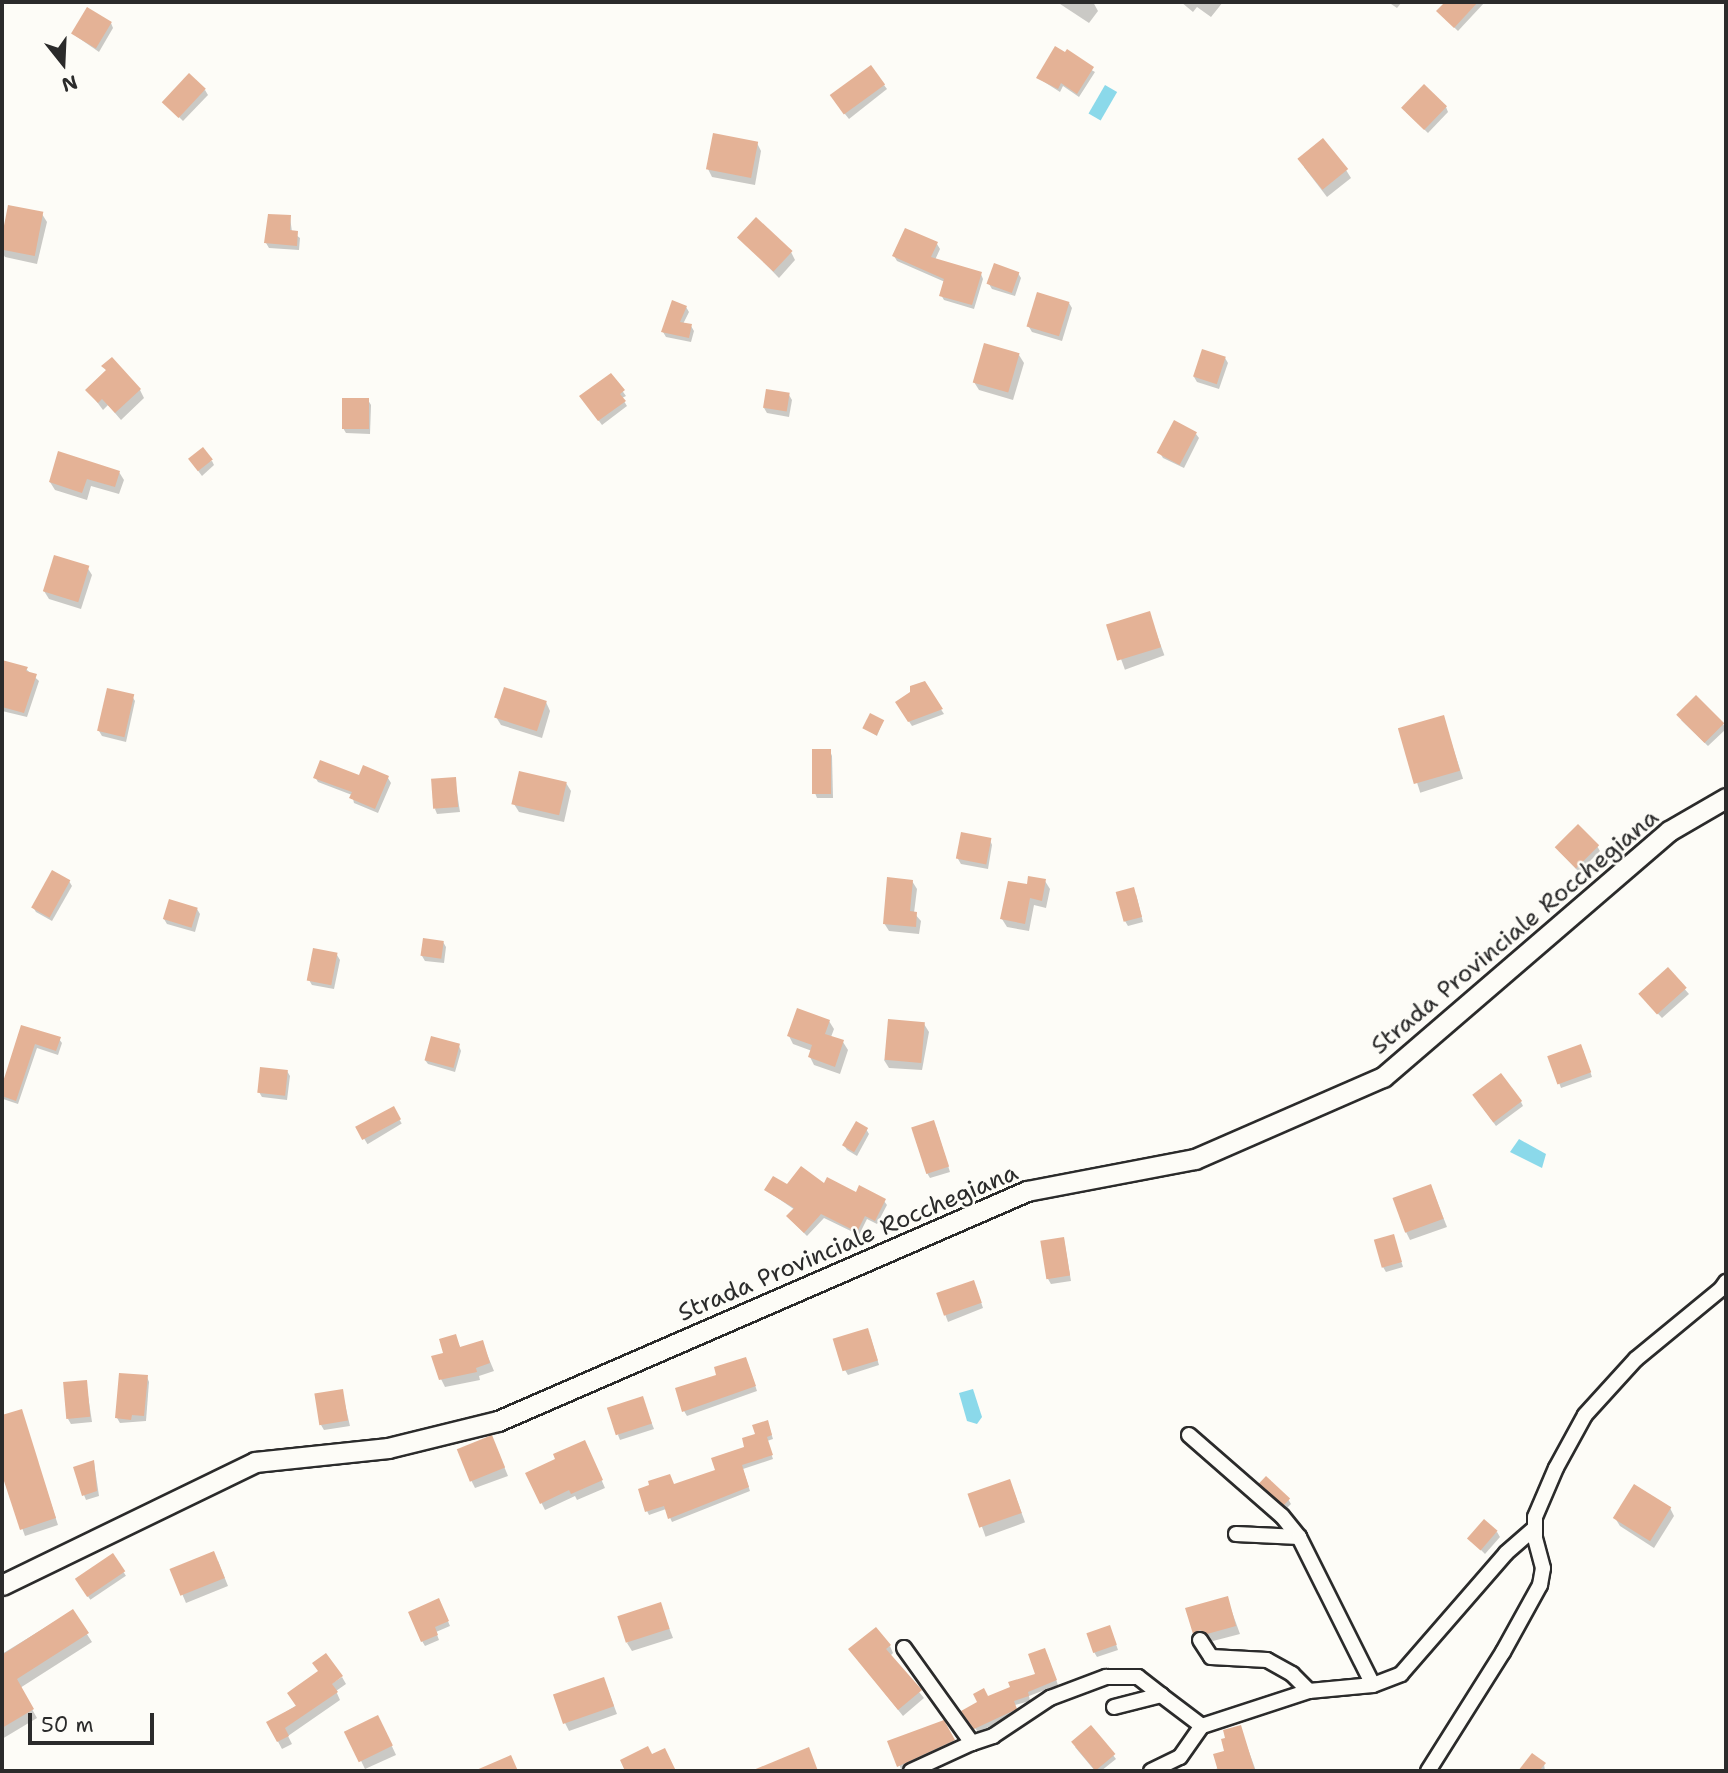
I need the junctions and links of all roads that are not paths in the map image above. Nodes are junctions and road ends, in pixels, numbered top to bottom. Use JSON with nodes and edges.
{"nodes":[{"id":1,"x":1726,"y":798,"type":"edge"},
{"id":2,"x":1726,"y":1282,"type":"edge"},
{"id":3,"x":1189,"y":1435,"type":"dead end"},
{"id":4,"x":1535,"y":1528,"type":"junction"},
{"id":5,"x":1236,"y":1534,"type":"dead end"},
{"id":6,"x":1299,"y":1536,"type":"junction"},
{"id":7,"x":2,"y":1585,"type":"edge"},
{"id":8,"x":1200,"y":1640,"type":"dead end"},
{"id":9,"x":904,"y":1648,"type":"dead end"},
{"id":10,"x":1373,"y":1685,"type":"junction"},
{"id":11,"x":1309,"y":1691,"type":"junction"},
{"id":12,"x":1161,"y":1695,"type":"junction"},
{"id":13,"x":1114,"y":1707,"type":"dead end"},
{"id":14,"x":1202,"y":1726,"type":"junction"},
{"id":15,"x":972,"y":1742,"type":"junction"},
{"id":16,"x":911,"y":1771,"type":"edge"},
{"id":17,"x":1151,"y":1771,"type":"edge"},
{"id":18,"x":1428,"y":1771,"type":"edge"}],
"edges":[{"from":1,"to":7,"type":"main road","name":"Strada Provinciale Rocchegiana"},
{"from":2,"to":4,"type":"street"},
{"from":3,"to":6,"type":"street"},
{"from":4,"to":10,"type":"street"},
{"from":4,"to":18,"type":"street"},
{"from":5,"to":6,"type":"street"},
{"from":6,"to":10,"type":"street"},
{"from":8,"to":11,"type":"street"},
{"from":9,"to":15,"type":"street"},
{"from":10,"to":11,"type":"street"},
{"from":11,"to":14,"type":"street"},
{"from":12,"to":13,"type":"street"},
{"from":12,"to":14,"type":"street"},
{"from":12,"to":15,"type":"street"},
{"from":14,"to":17,"type":"street"},
{"from":15,"to":16,"type":"street"}]}
